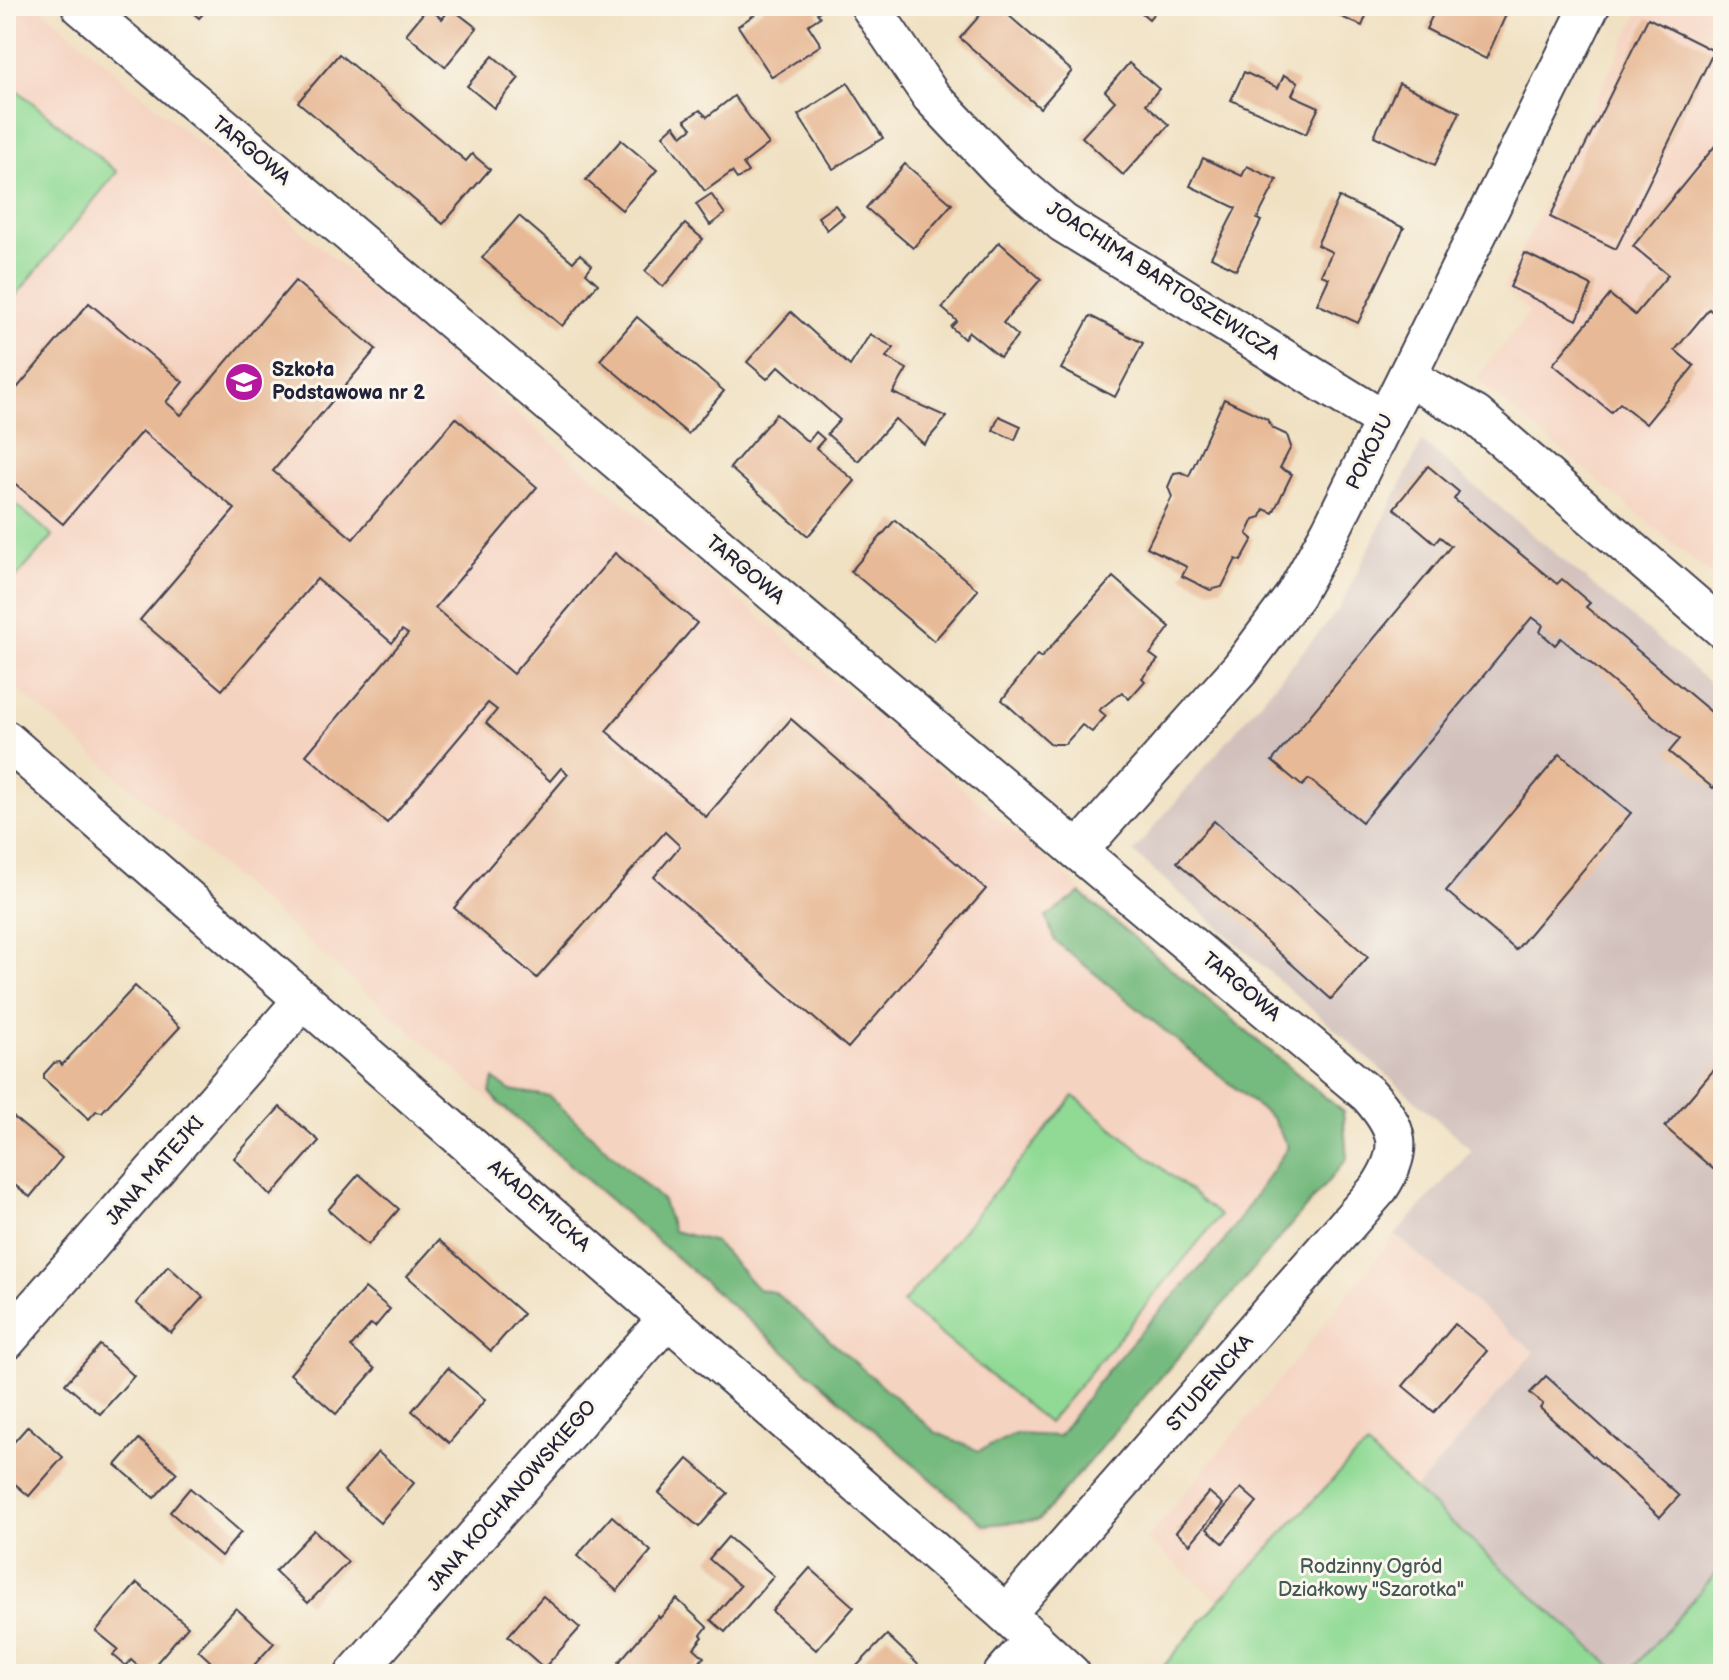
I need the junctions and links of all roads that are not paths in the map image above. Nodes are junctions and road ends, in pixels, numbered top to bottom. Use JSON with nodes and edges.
{"nodes":[{"id":1,"x":81,"y":6,"type":"edge"},
{"id":2,"x":870,"y":6,"type":"edge"},
{"id":3,"x":1590,"y":6,"type":"edge"},
{"id":4,"x":1407,"y":377,"type":"junction"},
{"id":5,"x":1385,"y":421,"type":"junction"},
{"id":6,"x":1723,"y":629,"type":"edge"},
{"id":7,"x":6,"y":740,"type":"edge"},
{"id":8,"x":1078,"y":851,"type":"junction"},
{"id":9,"x":303,"y":1000,"type":"junction"},
{"id":10,"x":1396,"y":1142,"type":"joint"},
{"id":11,"x":668,"y":1318,"type":"junction"},
{"id":12,"x":6,"y":1341,"type":"edge"},
{"id":13,"x":1006,"y":1614,"type":"junction"},
{"id":14,"x":1034,"y":1639,"type":"junction"},
{"id":15,"x":355,"y":1674,"type":"edge"},
{"id":16,"x":1003,"y":1674,"type":"edge"},
{"id":17,"x":1071,"y":1674,"type":"edge"}],
"edges":[{"from":1,"to":8,"type":"street","name":"TARGOWA"},
{"from":2,"to":5,"type":"street","name":"JOACHIMA BARTOSZEWICZA"},
{"from":3,"to":4,"type":"street","name":"POKOJU"},
{"from":4,"to":5,"type":"street","name":"POKOJU"},
{"from":4,"to":6,"type":"street"},
{"from":5,"to":8,"type":"street","name":"POKOJU"},
{"from":7,"to":9,"type":"street","name":"AKADEMICKA"},
{"from":8,"to":10,"type":"street","name":"TARGOWA"},
{"from":9,"to":11,"type":"street","name":"AKADEMICKA"},
{"from":9,"to":12,"type":"street","name":"JANA MATEJKI"},
{"from":10,"to":13,"type":"street","name":"STUDENCKA"},
{"from":11,"to":13,"type":"street","name":"AKADEMICKA"},
{"from":11,"to":15,"type":"street","name":"JANA KOCHANOWSKIEGO"},
{"from":13,"to":14,"type":"street","name":"AKADEMICKA"},
{"from":14,"to":16,"type":"street"},
{"from":14,"to":17,"type":"street","name":"AKADEMICKA"}]}
